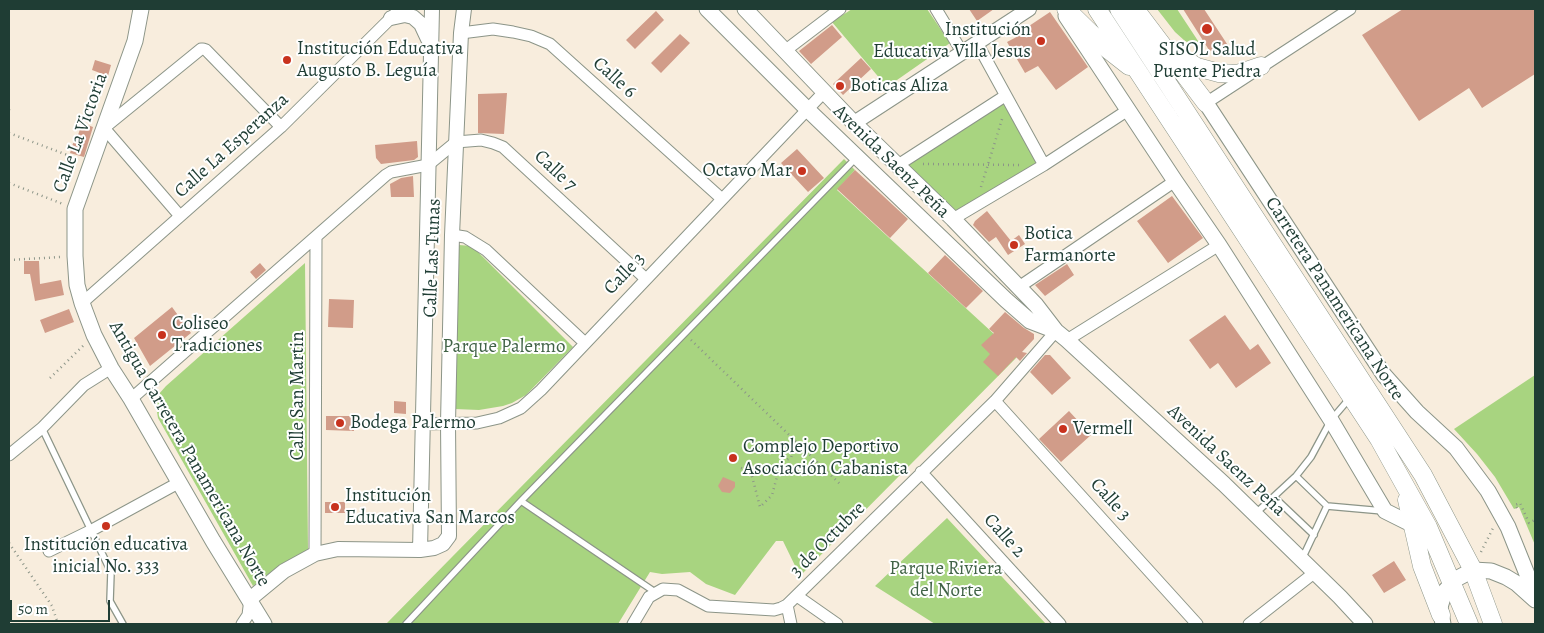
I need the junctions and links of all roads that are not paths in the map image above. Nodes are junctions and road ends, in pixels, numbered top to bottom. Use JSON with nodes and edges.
{"nodes":[{"id":1,"x":141,"y":9,"type":"edge"},
{"id":2,"x":432,"y":9,"type":"edge"},
{"id":3,"x":464,"y":9,"type":"edge"},
{"id":4,"x":707,"y":9,"type":"edge"},
{"id":5,"x":745,"y":9,"type":"edge"},
{"id":6,"x":840,"y":9,"type":"edge"},
{"id":7,"x":936,"y":9,"type":"edge"},
{"id":8,"x":1029,"y":9,"type":"edge"},
{"id":9,"x":1061,"y":9,"type":"edge"},
{"id":10,"x":1066,"y":9,"type":"edge"},
{"id":11,"x":1097,"y":9,"type":"edge"},
{"id":12,"x":1119,"y":9,"type":"edge"},
{"id":13,"x":1135,"y":9,"type":"edge"},
{"id":14,"x":1350,"y":9,"type":"edge"},
{"id":15,"x":396,"y":13,"type":"edge"},
{"id":16,"x":461,"y":33,"type":"junction"},
{"id":17,"x":1159,"y":39,"type":"junction"},
{"id":18,"x":976,"y":43,"type":"junction"},
{"id":19,"x":430,"y":47,"type":"junction"},
{"id":20,"x":786,"y":50,"type":"junction"},
{"id":21,"x":962,"y":52,"type":"junction"},
{"id":22,"x":1261,"y":66,"type":"junction"},
{"id":23,"x":1140,"y":74,"type":"junction"},
{"id":24,"x":825,"y":91,"type":"junction"},
{"id":25,"x":1006,"y":98,"type":"junction"},
{"id":26,"x":1206,"y":103,"type":"junction"},
{"id":27,"x":807,"y":109,"type":"junction"},
{"id":28,"x":1128,"y":110,"type":"junction"},
{"id":29,"x":854,"y":123,"type":"junction"},
{"id":30,"x":281,"y":127,"type":"junction"},
{"id":31,"x":104,"y":128,"type":"junction"},
{"id":32,"x":456,"y":142,"type":"junction"},
{"id":33,"x":857,"y":157,"type":"junction"},
{"id":34,"x":428,"y":165,"type":"junction"},
{"id":35,"x":1044,"y":165,"type":"junction"},
{"id":36,"x":901,"y":168,"type":"junction"},
{"id":37,"x":1175,"y":181,"type":"junction"},
{"id":38,"x":722,"y":199,"type":"junction"},
{"id":39,"x":180,"y":216,"type":"junction"},
{"id":40,"x":953,"y":219,"type":"junction"},
{"id":41,"x":452,"y":234,"type":"junction"},
{"id":42,"x":316,"y":238,"type":"junction"},
{"id":43,"x":1219,"y":245,"type":"junction"},
{"id":44,"x":646,"y":279,"type":"junction"},
{"id":45,"x":1019,"y":287,"type":"junction"},
{"id":46,"x":82,"y":302,"type":"junction"},
{"id":47,"x":1062,"y":336,"type":"junction"},
{"id":48,"x":585,"y":343,"type":"junction"},
{"id":49,"x":111,"y":368,"type":"junction"},
{"id":50,"x":1351,"y":396,"type":"junction"},
{"id":51,"x":131,"y":399,"type":"junction"},
{"id":52,"x":995,"y":400,"type":"junction"},
{"id":53,"x":1331,"y":420,"type":"junction"},
{"id":54,"x":448,"y":423,"type":"junction"},
{"id":55,"x":423,"y":424,"type":"junction"},
{"id":56,"x":42,"y":428,"type":"junction"},
{"id":57,"x":9,"y":455,"type":"edge"},
{"id":58,"x":921,"y":472,"type":"junction"},
{"id":59,"x":1296,"y":476,"type":"junction"},
{"id":60,"x":1403,"y":480,"type":"junction"},
{"id":61,"x":180,"y":482,"type":"junction"},
{"id":62,"x":1274,"y":496,"type":"junction"},
{"id":63,"x":522,"y":501,"type":"junction"},
{"id":64,"x":1327,"y":506,"type":"junction"},
{"id":65,"x":1385,"y":511,"type":"junction"},
{"id":66,"x":1254,"y":514,"type":"junction"},
{"id":67,"x":1413,"y":525,"type":"junction"},
{"id":68,"x":92,"y":530,"type":"junction"},
{"id":69,"x":1314,"y":535,"type":"junction"},
{"id":70,"x":420,"y":550,"type":"junction"},
{"id":71,"x":48,"y":551,"type":"dead end"},
{"id":72,"x":315,"y":554,"type":"junction"},
{"id":73,"x":1302,"y":561,"type":"junction"},
{"id":74,"x":1476,"y":563,"type":"junction"},
{"id":75,"x":1314,"y":573,"type":"junction"},
{"id":76,"x":1452,"y":582,"type":"junction"},
{"id":77,"x":655,"y":592,"type":"junction"},
{"id":78,"x":1535,"y":594,"type":"edge"},
{"id":79,"x":796,"y":596,"type":"junction"},
{"id":80,"x":250,"y":599,"type":"junction"},
{"id":81,"x":1535,"y":600,"type":"edge"},
{"id":82,"x":787,"y":604,"type":"junction"},
{"id":83,"x":1442,"y":620,"type":"edge"},
{"id":84,"x":123,"y":624,"type":"edge"},
{"id":85,"x":242,"y":624,"type":"edge"},
{"id":86,"x":264,"y":624,"type":"edge"},
{"id":87,"x":406,"y":624,"type":"edge"},
{"id":88,"x":633,"y":624,"type":"edge"},
{"id":89,"x":791,"y":624,"type":"edge"},
{"id":90,"x":837,"y":624,"type":"edge"},
{"id":91,"x":1060,"y":624,"type":"edge"},
{"id":92,"x":1197,"y":624,"type":"edge"},
{"id":93,"x":1249,"y":624,"type":"edge"},
{"id":94,"x":1365,"y":624,"type":"edge"},
{"id":95,"x":1469,"y":624,"type":"edge"},
{"id":96,"x":1493,"y":624,"type":"edge"}],
"edges":[{"from":1,"to":31,"type":"main road","name":"Calle La Victoria"},
{"from":2,"to":19,"type":"street","name":"Calle Las Tunas"},
{"from":3,"to":16,"type":"street","name":"Calle Las Tunas"},
{"from":4,"to":27,"type":"main road","name":"Avenida Saenz Peña"},
{"from":5,"to":20,"type":"main road","name":"Avenida Saenz Peña"},
{"from":6,"to":20,"type":"street"},
{"from":7,"to":21,"type":"street"},
{"from":8,"to":18,"type":"street"},
{"from":9,"to":28,"type":"main road"},
{"from":10,"to":23,"type":"highway"},
{"from":11,"to":23,"type":"highway","name":"Carretera Panamericana Norte"},
{"from":12,"to":74,"type":"highway","name":"Carretera Panamericana Norte"},
{"from":13,"to":17,"type":"highway"},
{"from":14,"to":22,"type":"street"},
{"from":15,"to":19,"type":"street"},
{"from":15,"to":30,"type":"street","name":"Calle La Esperanza"},
{"from":16,"to":32,"type":"street","name":"Calle Las Tunas"},
{"from":16,"to":38,"type":"street","name":"Calle 6"},
{"from":17,"to":22,"type":"highway"},
{"from":17,"to":26,"type":"highway"},
{"from":18,"to":21,"type":"street"},
{"from":18,"to":25,"type":"street"},
{"from":19,"to":34,"type":"street","name":"Calle Las Tunas"},
{"from":20,"to":24,"type":"main road","name":"Avenida Saenz Peña"},
{"from":21,"to":29,"type":"street"},
{"from":22,"to":26,"type":"street"},
{"from":23,"to":50,"type":"highway","name":"Carretera Panamericana Norte"},
{"from":24,"to":27,"type":"street","name":"Calle 3"},
{"from":24,"to":29,"type":"main road","name":"Avenida Saenz Peña"},
{"from":25,"to":35,"type":"street"},
{"from":25,"to":36,"type":"street"},
{"from":26,"to":78,"type":"main road"},
{"from":27,"to":33,"type":"main road","name":"Avenida Saenz Peña"},
{"from":27,"to":38,"type":"street","name":"Calle 3"},
{"from":28,"to":35,"type":"street"},
{"from":28,"to":37,"type":"main road"},
{"from":29,"to":36,"type":"main road","name":"Avenida Saenz Peña"},
{"from":30,"to":31,"type":"street"},
{"from":30,"to":39,"type":"street","name":"Calle La Esperanza"},
{"from":31,"to":39,"type":"street"},
{"from":31,"to":46,"type":"main road","name":"Calle La Victoria"},
{"from":32,"to":34,"type":"street"},
{"from":32,"to":41,"type":"street","name":"Calle Las Tunas"},
{"from":32,"to":44,"type":"street","name":"Calle 7"},
{"from":33,"to":47,"type":"main road","name":"Avenida Saenz Peña"},
{"from":33,"to":63,"type":"lane"},
{"from":34,"to":42,"type":"street"},
{"from":34,"to":55,"type":"street","name":"Calle Las Tunas"},
{"from":35,"to":40,"type":"street"},
{"from":36,"to":40,"type":"main road","name":"Avenida Saenz Peña"},
{"from":37,"to":43,"type":"main road"},
{"from":37,"to":45,"type":"street"},
{"from":38,"to":44,"type":"street","name":"Calle 3"},
{"from":39,"to":46,"type":"street","name":"Calle La Esperanza"},
{"from":40,"to":45,"type":"main road","name":"Avenida Saenz Peña"},
{"from":41,"to":48,"type":"street"},
{"from":41,"to":54,"type":"street","name":"Calle Las Tunas"},
{"from":42,"to":51,"type":"street"},
{"from":42,"to":72,"type":"street","name":"Calle San Martin"},
{"from":43,"to":47,"type":"street","name":"3 de Octubre"},
{"from":43,"to":53,"type":"main road"},
{"from":44,"to":48,"type":"street","name":"Calle 3"},
{"from":45,"to":47,"type":"main road","name":"Avenida Saenz Peña"},
{"from":46,"to":49,"type":"main road","name":"Antigua Carretera Panamericana Norte"},
{"from":47,"to":52,"type":"street","name":"3 de Octubre"},
{"from":47,"to":66,"type":"main road","name":"Avenida Saenz Peña"},
{"from":48,"to":54,"type":"street","name":"Calle 3"},
{"from":49,"to":51,"type":"main road","name":"Antigua Carretera Panamericana Norte"},
{"from":49,"to":56,"type":"street"},
{"from":50,"to":53,"type":"lane"},
{"from":50,"to":60,"type":"highway","name":"Carretera Panamericana Norte"},
{"from":51,"to":61,"type":"main road","name":"Antigua Carretera Panamericana Norte"},
{"from":52,"to":58,"type":"street","name":"3 de Octubre"},
{"from":52,"to":92,"type":"street","name":"Calle 3"},
{"from":53,"to":59,"type":"lane"},
{"from":53,"to":65,"type":"main road"},
{"from":54,"to":55,"type":"street","name":"Calle 3"},
{"from":54,"to":70,"type":"street","name":"Calle Las Tunas"},
{"from":55,"to":70,"type":"street","name":"Calle Las Tunas"},
{"from":56,"to":57,"type":"street"},
{"from":56,"to":68,"type":"lane"},
{"from":58,"to":79,"type":"street","name":"3 de Octubre"},
{"from":58,"to":91,"type":"street","name":"Calle 2"},
{"from":59,"to":62,"type":"lane"},
{"from":59,"to":64,"type":"lane"},
{"from":60,"to":67,"type":"highway"},
{"from":60,"to":76,"type":"highway","name":"Carretera Panamericana Norte"},
{"from":61,"to":68,"type":"street"},
{"from":61,"to":80,"type":"main road","name":"Antigua Carretera Panamericana Norte"},
{"from":62,"to":66,"type":"lane"},
{"from":62,"to":69,"type":"lane"},
{"from":63,"to":77,"type":"lane"},
{"from":63,"to":87,"type":"lane"},
{"from":64,"to":65,"type":"lane"},
{"from":64,"to":69,"type":"lane"},
{"from":65,"to":67,"type":"main road"},
{"from":66,"to":73,"type":"main road","name":"Avenida Saenz Peña"},
{"from":67,"to":83,"type":"highway"},
{"from":68,"to":71,"type":"street"},
{"from":68,"to":84,"type":"lane"},
{"from":69,"to":73,"type":"lane"},
{"from":70,"to":72,"type":"street","name":"Calle Las Tunas"},
{"from":72,"to":80,"type":"street","name":"Calle Las Tunas"},
{"from":73,"to":75,"type":"main road","name":"Avenida Saenz Peña"},
{"from":74,"to":76,"type":"main road"},
{"from":74,"to":81,"type":"main road"},
{"from":74,"to":96,"type":"highway","name":"Carretera Panamericana Norte"},
{"from":75,"to":93,"type":"street"},
{"from":75,"to":94,"type":"main road","name":"Avenida Saenz Peña"},
{"from":76,"to":83,"type":"main road"},
{"from":76,"to":95,"type":"highway","name":"Carretera Panamericana Norte"},
{"from":77,"to":82,"type":"street","name":"3 de Octubre"},
{"from":77,"to":88,"type":"street"},
{"from":79,"to":82,"type":"street","name":"3 de Octubre"},
{"from":79,"to":90,"type":"street"},
{"from":80,"to":85,"type":"street"},
{"from":80,"to":86,"type":"main road","name":"Antigua Carretera Panamericana Norte"},
{"from":82,"to":89,"type":"street"}]}
